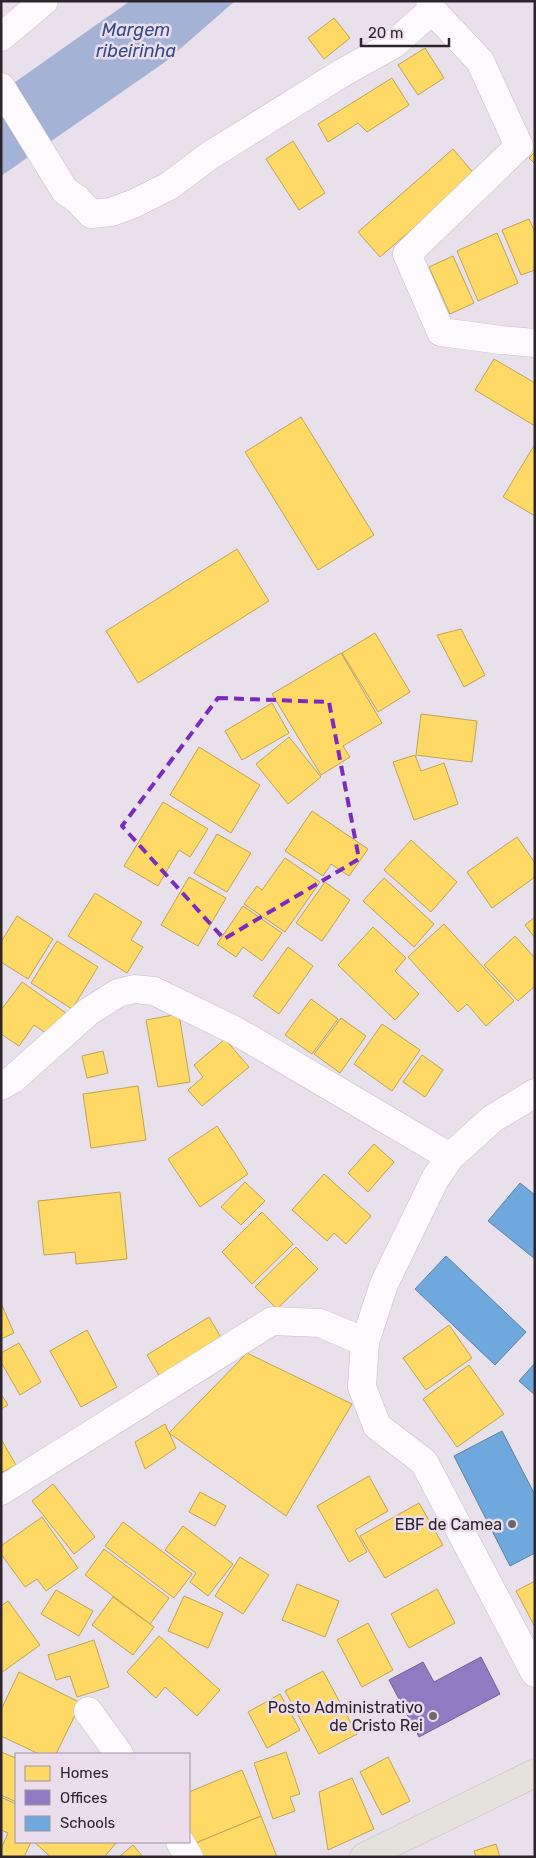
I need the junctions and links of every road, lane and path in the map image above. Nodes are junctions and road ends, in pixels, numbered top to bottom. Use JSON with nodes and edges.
{"nodes":[{"id":1,"x":44,"y":1,"type":"edge"},
{"id":2,"x":431,"y":6,"type":"edge"},
{"id":3,"x":1,"y":37,"type":"edge"},
{"id":4,"x":1,"y":87,"type":"edge"},
{"id":5,"x":535,"y":343,"type":"edge"},
{"id":6,"x":1,"y":1086,"type":"edge"},
{"id":7,"x":535,"y":1093,"type":"edge"},
{"id":8,"x":450,"y":1157,"type":"junction"},
{"id":9,"x":365,"y":1342,"type":"junction"},
{"id":10,"x":1,"y":1491,"type":"edge"},
{"id":11,"x":535,"y":1673,"type":"edge"},
{"id":12,"x":88,"y":1711,"type":"dead end"},
{"id":13,"x":118,"y":1753,"type":"edge"},
{"id":14,"x":535,"y":1772,"type":"edge"},
{"id":15,"x":181,"y":1843,"type":"edge"},
{"id":16,"x":189,"y":1857,"type":"edge"},
{"id":17,"x":364,"y":1857,"type":"edge"}],
"edges":[{"from":1,"to":3,"type":"street"},
{"from":2,"to":4,"type":"street"},
{"from":2,"to":5,"type":"street"},
{"from":6,"to":8,"type":"street"},
{"from":7,"to":8,"type":"street"},
{"from":8,"to":9,"type":"street"},
{"from":9,"to":10,"type":"street"},
{"from":9,"to":11,"type":"street"},
{"from":12,"to":13,"type":"street"},
{"from":14,"to":17,"type":"main road"},
{"from":15,"to":16,"type":"street"}]}
